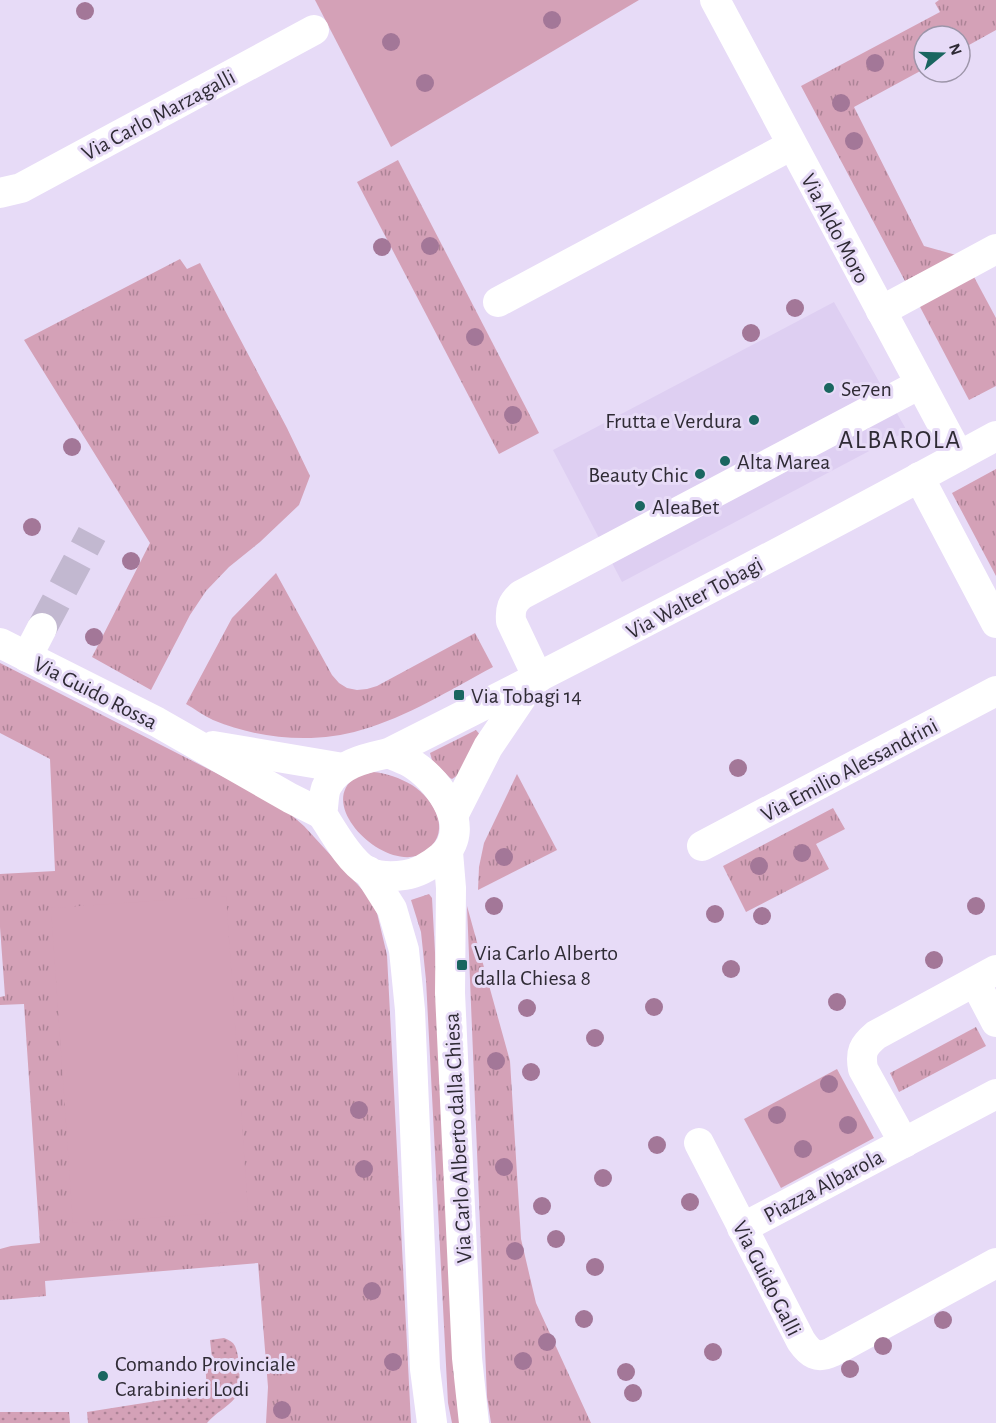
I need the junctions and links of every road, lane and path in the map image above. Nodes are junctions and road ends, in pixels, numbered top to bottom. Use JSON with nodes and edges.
{"nodes":[{"id":1,"x":715,"y":0,"type":"edge"},
{"id":2,"x":314,"y":30,"type":"dead end"},
{"id":3,"x":792,"y":146,"type":"junction"},
{"id":4,"x":0,"y":193,"type":"edge"},
{"id":5,"x":996,"y":249,"type":"edge"},
{"id":6,"x":498,"y":303,"type":"dead end"},
{"id":7,"x":881,"y":311,"type":"junction"},
{"id":8,"x":920,"y":384,"type":"junction"},
{"id":9,"x":996,"y":436,"type":"edge"},
{"id":10,"x":959,"y":456,"type":"junction"},
{"id":11,"x":919,"y":477,"type":"junction"},
{"id":12,"x":996,"y":623,"type":"edge"},
{"id":13,"x":42,"y":628,"type":"tunnel mouth"},
{"id":14,"x":0,"y":644,"type":"edge"},
{"id":15,"x":27,"y":657,"type":"junction"},
{"id":16,"x":535,"y":679,"type":"junction"},
{"id":17,"x":996,"y":691,"type":"edge"},
{"id":18,"x":191,"y":743,"type":"junction"},
{"id":19,"x":389,"y":753,"type":"junction"},
{"id":20,"x":343,"y":768,"type":"junction"},
{"id":21,"x":322,"y":814,"type":"junction"},
{"id":22,"x":454,"y":814,"type":"junction"},
{"id":23,"x":702,"y":846,"type":"dead end"},
{"id":24,"x":448,"y":852,"type":"junction"},
{"id":25,"x":368,"y":871,"type":"junction"},
{"id":26,"x":986,"y":976,"type":"edge"},
{"id":27,"x":996,"y":1022,"type":"edge"},
{"id":28,"x":996,"y":1094,"type":"edge"},
{"id":29,"x":699,"y":1143,"type":"dead end"},
{"id":30,"x":903,"y":1143,"type":"junction"},
{"id":31,"x":742,"y":1228,"type":"junction"},
{"id":32,"x":996,"y":1263,"type":"edge"},
{"id":33,"x":432,"y":1423,"type":"edge"},
{"id":34,"x":474,"y":1423,"type":"edge"}],
"edges":[{"from":1,"to":3,"type":"street","name":"Via Aldo Moro"},
{"from":2,"to":4,"type":"street","name":"Via Carlo Marzagalli"},
{"from":3,"to":6,"type":"street"},
{"from":3,"to":7,"type":"street","name":"Via Aldo Moro"},
{"from":5,"to":7,"type":"street"},
{"from":7,"to":8,"type":"street","name":"Via Aldo Moro"},
{"from":8,"to":10,"type":"street","name":"Via Aldo Moro"},
{"from":8,"to":16,"type":"street"},
{"from":9,"to":10,"type":"street","name":"Via Walter Tobagi"},
{"from":10,"to":11,"type":"street","name":"Via Walter Tobagi"},
{"from":11,"to":12,"type":"street"},
{"from":11,"to":16,"type":"street","name":"Via Walter Tobagi"},
{"from":13,"to":15,"type":"street"},
{"from":14,"to":15,"type":"street","name":"Via Guido Rossa"},
{"from":15,"to":18,"type":"street","name":"Via Guido Rossa"},
{"from":16,"to":19,"type":"street","name":"Via Walter Tobagi"},
{"from":16,"to":22,"type":"street"},
{"from":17,"to":23,"type":"street","name":"Via Emilio Alessandrini"},
{"from":18,"to":20,"type":"street","name":"Via Guido Rossa"},
{"from":18,"to":21,"type":"street","name":"Via Guido Rossa"},
{"from":19,"to":20,"type":"street"},
{"from":19,"to":22,"type":"street"},
{"from":20,"to":21,"type":"street"},
{"from":21,"to":25,"type":"street"},
{"from":22,"to":24,"type":"street"},
{"from":24,"to":25,"type":"street"},
{"from":24,"to":34,"type":"street","name":"Via Carlo Alberto dalla Chiesa"},
{"from":25,"to":33,"type":"street","name":"Via Carlo Alberto dalla Chiesa"},
{"from":26,"to":27,"type":"street","name":"Piazza Albarola"},
{"from":26,"to":30,"type":"street","name":"Piazza Albarola"},
{"from":28,"to":30,"type":"street","name":"Piazza Albarola"},
{"from":29,"to":31,"type":"street","name":"Via Guido Galli"},
{"from":30,"to":31,"type":"street","name":"Piazza Albarola"},
{"from":31,"to":32,"type":"street","name":"Via Guido Galli"}]}
